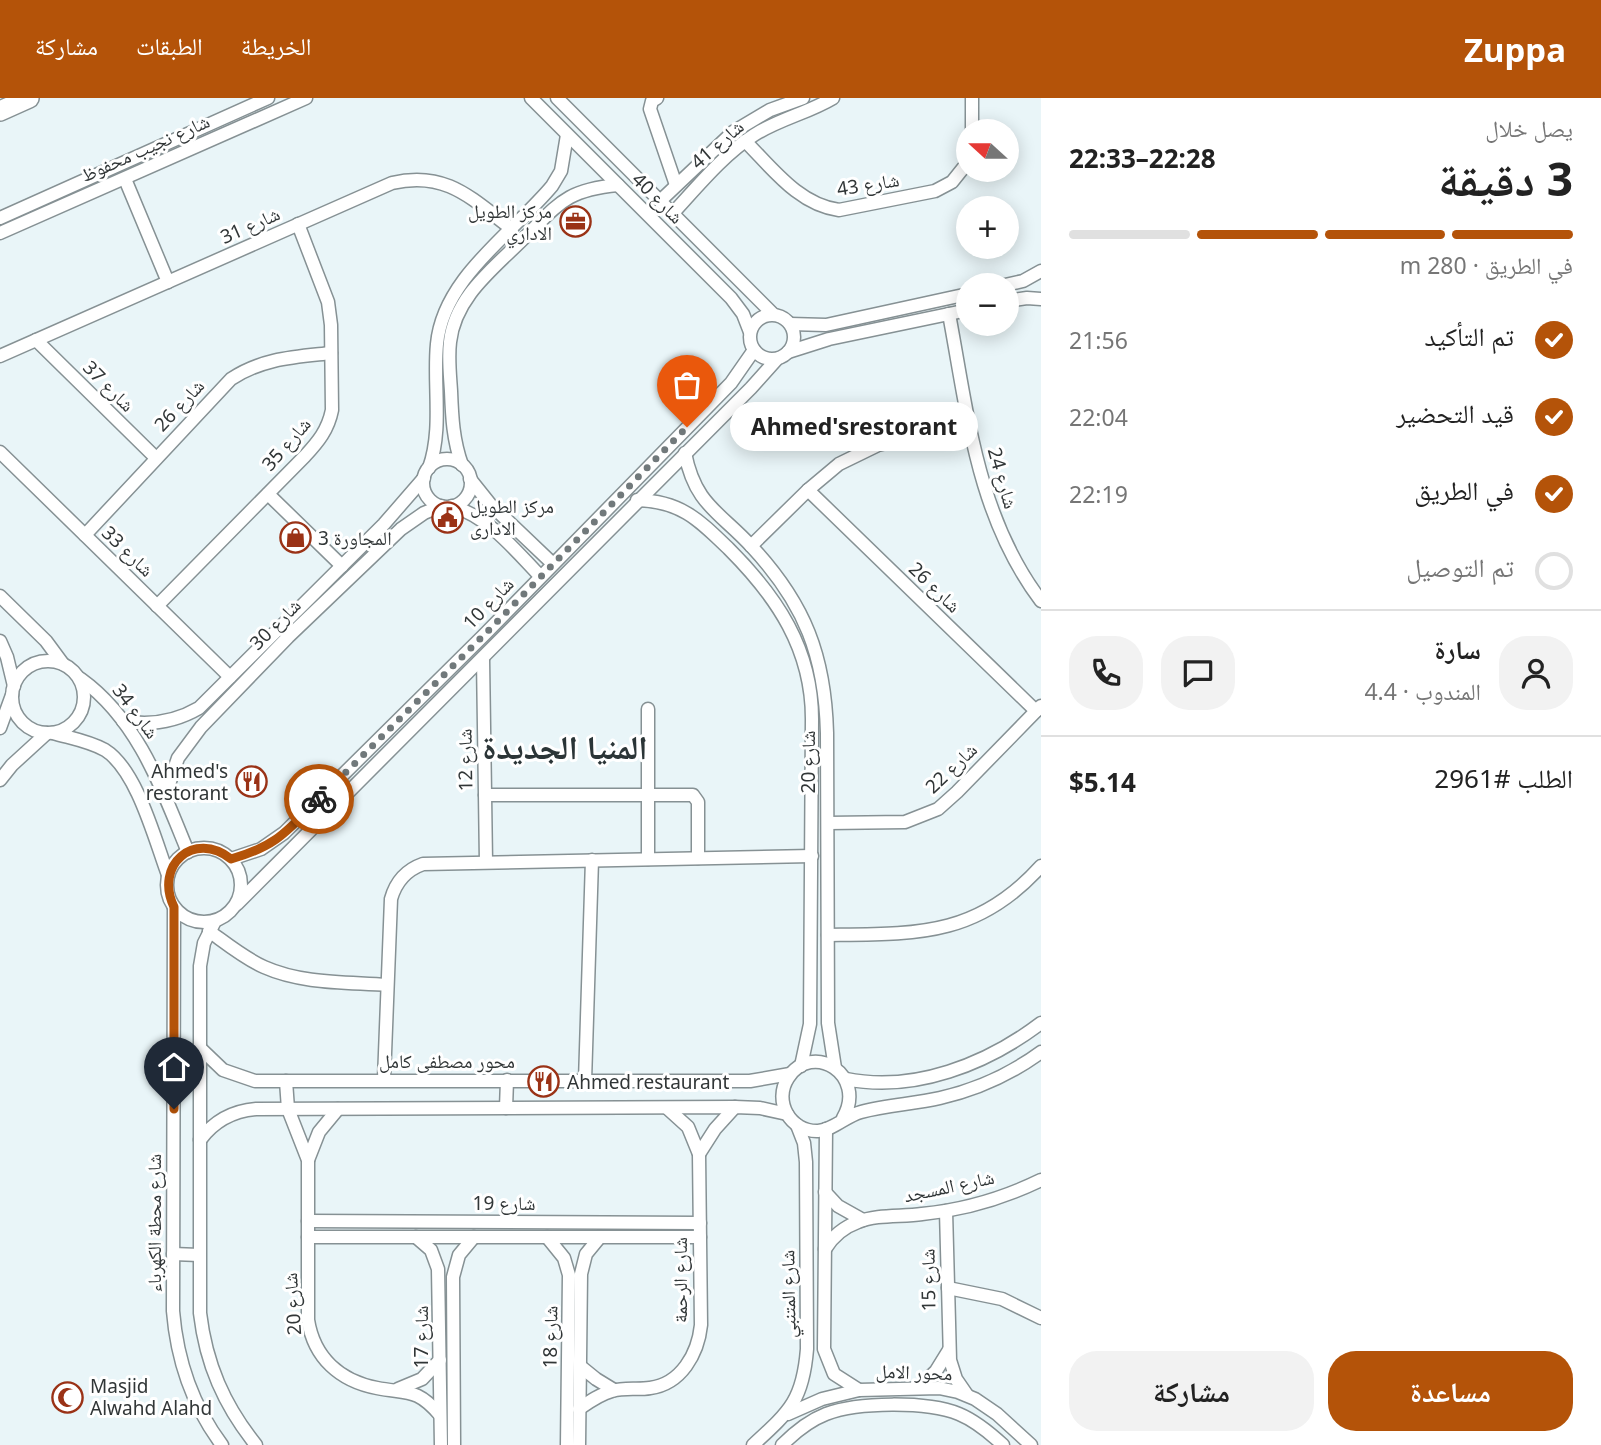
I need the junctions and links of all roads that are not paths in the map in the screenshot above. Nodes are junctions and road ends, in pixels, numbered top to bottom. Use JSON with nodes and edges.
{"nodes":[{"id":1,"x":29,"y":98,"type":"edge"},
{"id":2,"x":268,"y":98,"type":"edge"},
{"id":3,"x":306,"y":98,"type":"edge"},
{"id":4,"x":531,"y":98,"type":"edge"},
{"id":5,"x":556,"y":98,"type":"edge"},
{"id":6,"x":657,"y":98,"type":"edge"},
{"id":7,"x":803,"y":98,"type":"edge"},
{"id":8,"x":833,"y":98,"type":"edge"},
{"id":9,"x":972,"y":98,"type":"edge"},
{"id":10,"x":784,"y":101,"type":"edge"},
{"id":11,"x":0,"y":111,"type":"edge"},
{"id":12,"x":972,"y":119,"type":"edge"},
{"id":13,"x":567,"y":135,"type":"junction"},
{"id":14,"x":745,"y":141,"type":"junction"},
{"id":15,"x":956,"y":177,"type":"edge"},
{"id":16,"x":125,"y":178,"type":"junction"},
{"id":17,"x":618,"y":185,"type":"junction"},
{"id":18,"x":676,"y":185,"type":"junction"},
{"id":19,"x":543,"y":196,"type":"junction"},
{"id":20,"x":660,"y":201,"type":"junction"},
{"id":21,"x":555,"y":209,"type":"junction"},
{"id":22,"x":673,"y":213,"type":"junction"},
{"id":23,"x":0,"y":218,"type":"edge"},
{"id":24,"x":298,"y":225,"type":"junction"},
{"id":25,"x":512,"y":229,"type":"junction"},
{"id":26,"x":0,"y":233,"type":"edge"},
{"id":27,"x":721,"y":261,"type":"junction"},
{"id":28,"x":1041,"y":271,"type":"edge"},
{"id":29,"x":707,"y":274,"type":"junction"},
{"id":30,"x":471,"y":281,"type":"junction"},
{"id":31,"x":1023,"y":281,"type":"junction"},
{"id":32,"x":168,"y":282,"type":"junction"},
{"id":33,"x":1019,"y":282,"type":"edge"},
{"id":34,"x":956,"y":297,"type":"edge"},
{"id":35,"x":1027,"y":298,"type":"junction"},
{"id":36,"x":1019,"y":299,"type":"edge"},
{"id":37,"x":1041,"y":299,"type":"edge"},
{"id":38,"x":956,"y":313,"type":"edge"},
{"id":39,"x":772,"y":314,"type":"junction"},
{"id":40,"x":949,"y":314,"type":"junction"},
{"id":41,"x":833,"y":323,"type":"junction"},
{"id":42,"x":790,"y":324,"type":"junction"},
{"id":43,"x":750,"y":331,"type":"junction"},
{"id":44,"x":837,"y":338,"type":"junction"},
{"id":45,"x":36,"y":341,"type":"junction"},
{"id":46,"x":754,"y":350,"type":"junction"},
{"id":47,"x":331,"y":354,"type":"junction"},
{"id":48,"x":783,"y":355,"type":"junction"},
{"id":49,"x":0,"y":356,"type":"edge"},
{"id":50,"x":723,"y":391,"type":"junction"},
{"id":51,"x":735,"y":404,"type":"junction"},
{"id":52,"x":452,"y":416,"type":"junction"},
{"id":53,"x":435,"y":417,"type":"junction"},
{"id":54,"x":969,"y":423,"type":"junction"},
{"id":55,"x":0,"y":452,"type":"edge"},
{"id":56,"x":685,"y":453,"type":"junction"},
{"id":57,"x":156,"y":458,"type":"junction"},
{"id":58,"x":462,"y":465,"type":"junction"},
{"id":59,"x":426,"y":473,"type":"junction"},
{"id":60,"x":470,"y":479,"type":"junction"},
{"id":61,"x":808,"y":490,"type":"junction"},
{"id":62,"x":268,"y":494,"type":"junction"},
{"id":63,"x":702,"y":498,"type":"junction"},
{"id":64,"x":637,"y":500,"type":"junction"},
{"id":65,"x":447,"y":506,"type":"junction"},
{"id":66,"x":688,"y":512,"type":"junction"},
{"id":67,"x":390,"y":518,"type":"junction"},
{"id":68,"x":401,"y":529,"type":"junction"},
{"id":69,"x":85,"y":535,"type":"junction"},
{"id":70,"x":751,"y":546,"type":"junction"},
{"id":71,"x":552,"y":563,"type":"junction"},
{"id":72,"x":342,"y":566,"type":"junction"},
{"id":73,"x":540,"y":576,"type":"junction"},
{"id":74,"x":0,"y":596,"type":"edge"},
{"id":75,"x":1041,"y":601,"type":"edge"},
{"id":76,"x":157,"y":606,"type":"junction"},
{"id":77,"x":484,"y":635,"type":"junction"},
{"id":78,"x":0,"y":641,"type":"edge"},
{"id":79,"x":495,"y":646,"type":"junction"},
{"id":80,"x":483,"y":659,"type":"junction"},
{"id":81,"x":63,"y":664,"type":"junction"},
{"id":82,"x":79,"y":677,"type":"junction"},
{"id":83,"x":230,"y":677,"type":"junction"},
{"id":84,"x":13,"y":691,"type":"junction"},
{"id":85,"x":1038,"y":708,"type":"edge"},
{"id":86,"x":648,"y":709,"type":"dead end"},
{"id":87,"x":190,"y":713,"type":"junction"},
{"id":88,"x":123,"y":721,"type":"junction"},
{"id":89,"x":201,"y":727,"type":"junction"},
{"id":90,"x":0,"y":728,"type":"edge"},
{"id":91,"x":50,"y":733,"type":"junction"},
{"id":92,"x":812,"y":761,"type":"junction"},
{"id":93,"x":827,"y":761,"type":"junction"},
{"id":94,"x":0,"y":780,"type":"edge"},
{"id":95,"x":648,"y":794,"type":"junction"},
{"id":96,"x":485,"y":795,"type":"junction"},
{"id":97,"x":164,"y":796,"type":"junction"},
{"id":98,"x":828,"y":823,"type":"junction"},
{"id":99,"x":188,"y":852,"type":"junction"},
{"id":100,"x":812,"y":856,"type":"junction"},
{"id":101,"x":698,"y":858,"type":"junction"},
{"id":102,"x":231,"y":859,"type":"junction"},
{"id":103,"x":648,"y":859,"type":"junction"},
{"id":104,"x":592,"y":860,"type":"junction"},
{"id":105,"x":486,"y":862,"type":"junction"},
{"id":106,"x":1041,"y":866,"type":"edge"},
{"id":107,"x":168,"y":875,"type":"junction"},
{"id":108,"x":237,"y":904,"type":"junction"},
{"id":109,"x":174,"y":907,"type":"junction"},
{"id":110,"x":212,"y":926,"type":"junction"},
{"id":111,"x":828,"y":935,"type":"junction"},
{"id":112,"x":387,"y":985,"type":"junction"},
{"id":113,"x":1041,"y":1023,"type":"edge"},
{"id":114,"x":199,"y":1047,"type":"junction"},
{"id":115,"x":1041,"y":1052,"type":"edge"},
{"id":116,"x":801,"y":1066,"type":"junction"},
{"id":117,"x":835,"y":1068,"type":"junction"},
{"id":118,"x":790,"y":1074,"type":"junction"},
{"id":119,"x":384,"y":1079,"type":"junction"},
{"id":120,"x":846,"y":1079,"type":"junction"},
{"id":121,"x":507,"y":1080,"type":"junction"},
{"id":122,"x":286,"y":1081,"type":"junction"},
{"id":123,"x":585,"y":1081,"type":"junction"},
{"id":124,"x":667,"y":1107,"type":"junction"},
{"id":125,"x":735,"y":1107,"type":"junction"},
{"id":126,"x":506,"y":1108,"type":"junction"},
{"id":127,"x":288,"y":1109,"type":"junction"},
{"id":128,"x":338,"y":1109,"type":"junction"},
{"id":129,"x":787,"y":1114,"type":"junction"},
{"id":130,"x":842,"y":1118,"type":"junction"},
{"id":131,"x":797,"y":1125,"type":"junction"},
{"id":132,"x":825,"y":1129,"type":"junction"},
{"id":133,"x":200,"y":1140,"type":"junction"},
{"id":134,"x":699,"y":1154,"type":"junction"},
{"id":135,"x":308,"y":1160,"type":"junction"},
{"id":136,"x":1041,"y":1180,"type":"edge"},
{"id":137,"x":825,"y":1192,"type":"junction"},
{"id":138,"x":946,"y":1211,"type":"junction"},
{"id":139,"x":863,"y":1220,"type":"junction"},
{"id":140,"x":308,"y":1221,"type":"junction"},
{"id":141,"x":493,"y":1222,"type":"junction"},
{"id":142,"x":700,"y":1223,"type":"junction"},
{"id":143,"x":308,"y":1237,"type":"junction"},
{"id":144,"x":416,"y":1237,"type":"junction"},
{"id":145,"x":474,"y":1237,"type":"junction"},
{"id":146,"x":494,"y":1237,"type":"junction"},
{"id":147,"x":547,"y":1237,"type":"junction"},
{"id":148,"x":600,"y":1237,"type":"junction"},
{"id":149,"x":700,"y":1237,"type":"junction"},
{"id":150,"x":825,"y":1249,"type":"junction"},
{"id":151,"x":173,"y":1254,"type":"junction"},
{"id":152,"x":199,"y":1255,"type":"junction"},
{"id":153,"x":948,"y":1288,"type":"junction"},
{"id":154,"x":575,"y":1292,"type":"junction"},
{"id":155,"x":440,"y":1295,"type":"junction"},
{"id":156,"x":453,"y":1295,"type":"junction"},
{"id":157,"x":1041,"y":1318,"type":"edge"},
{"id":158,"x":807,"y":1349,"type":"junction"},
{"id":159,"x":824,"y":1349,"type":"junction"},
{"id":160,"x":949,"y":1349,"type":"junction"},
{"id":161,"x":440,"y":1360,"type":"junction"},
{"id":162,"x":580,"y":1366,"type":"junction"},
{"id":163,"x":918,"y":1388,"type":"junction"},
{"id":164,"x":398,"y":1389,"type":"junction"},
{"id":165,"x":614,"y":1390,"type":"junction"},
{"id":166,"x":859,"y":1390,"type":"junction"},
{"id":167,"x":891,"y":1390,"type":"junction"},
{"id":168,"x":967,"y":1395,"type":"junction"},
{"id":169,"x":892,"y":1406,"type":"junction"},
{"id":170,"x":579,"y":1409,"type":"junction"},
{"id":171,"x":440,"y":1415,"type":"junction"},
{"id":172,"x":783,"y":1416,"type":"junction"},
{"id":173,"x":222,"y":1445,"type":"edge"},
{"id":174,"x":256,"y":1445,"type":"edge"},
{"id":175,"x":447,"y":1445,"type":"edge"},
{"id":176,"x":568,"y":1445,"type":"edge"},
{"id":177,"x":579,"y":1445,"type":"edge"},
{"id":178,"x":753,"y":1445,"type":"edge"},
{"id":179,"x":782,"y":1445,"type":"edge"},
{"id":180,"x":1003,"y":1445,"type":"edge"},
{"id":181,"x":1031,"y":1445,"type":"edge"}],
"edges":[{"from":1,"to":11,"type":"highway"},
{"from":2,"to":23,"type":"street","name":"شارع نجيب محفوظ"},
{"from":3,"to":16,"type":"street","name":"شارع نجيب محفوظ"},
{"from":4,"to":13,"type":"street","name":"شارع 40"},
{"from":5,"to":20,"type":"street","name":"شارع 40"},
{"from":6,"to":18,"type":"street"},
{"from":7,"to":10,"type":"street","name":"شارع 41"},
{"from":8,"to":14,"type":"street","name":"شارع 41"},
{"from":9,"to":12,"type":"street"},
{"from":10,"to":18,"type":"street","name":"شارع 41"},
{"from":13,"to":17,"type":"street","name":"شارع 40"},
{"from":13,"to":19,"type":"street"},
{"from":14,"to":15,"type":"street","name":"شارع 43"},
{"from":14,"to":22,"type":"street","name":"شارع 41"},
{"from":16,"to":26,"type":"street","name":"شارع نجيب محفوظ"},
{"from":16,"to":32,"type":"street"},
{"from":17,"to":21,"type":"street"},
{"from":17,"to":29,"type":"street","name":"شارع 40"},
{"from":18,"to":20,"type":"street","name":"شارع 41"},
{"from":19,"to":21,"type":"street"},
{"from":19,"to":25,"type":"street"},
{"from":20,"to":22,"type":"street","name":"شارع 40"},
{"from":21,"to":30,"type":"street"},
{"from":22,"to":27,"type":"street","name":"شارع 40"},
{"from":24,"to":25,"type":"street","name":"شارع 31"},
{"from":24,"to":32,"type":"street","name":"شارع 31"},
{"from":24,"to":47,"type":"street","name":"شارع 35"},
{"from":25,"to":30,"type":"street"},
{"from":27,"to":29,"type":"street"},
{"from":27,"to":39,"type":"street","name":"شارع 40"},
{"from":28,"to":31,"type":"street"},
{"from":29,"to":43,"type":"street","name":"شارع 40"},
{"from":30,"to":52,"type":"street"},
{"from":30,"to":53,"type":"street"},
{"from":31,"to":33,"type":"street"},
{"from":31,"to":35,"type":"street"},
{"from":32,"to":45,"type":"street","name":"شارع 31"},
{"from":34,"to":41,"type":"street"},
{"from":35,"to":36,"type":"street"},
{"from":35,"to":37,"type":"street"},
{"from":38,"to":40,"type":"street"},
{"from":39,"to":42,"type":"street"},
{"from":39,"to":43,"type":"street"},
{"from":40,"to":44,"type":"street"},
{"from":40,"to":54,"type":"street","name":"شارع 24"},
{"from":41,"to":42,"type":"street"},
{"from":41,"to":44,"type":"street"},
{"from":42,"to":48,"type":"street"},
{"from":43,"to":46,"type":"street"},
{"from":44,"to":48,"type":"street"},
{"from":45,"to":49,"type":"street","name":"شارع 31"},
{"from":45,"to":57,"type":"street","name":"شارع 37"},
{"from":46,"to":48,"type":"street"},
{"from":46,"to":50,"type":"street","name":"شارع 10"},
{"from":47,"to":57,"type":"street","name":"شارع 26"},
{"from":47,"to":62,"type":"street","name":"شارع 35"},
{"from":48,"to":51,"type":"street","name":"شارع 10"},
{"from":50,"to":51,"type":"street"},
{"from":50,"to":71,"type":"street","name":"شارع 10"},
{"from":51,"to":56,"type":"street","name":"شارع 10"},
{"from":52,"to":53,"type":"street"},
{"from":52,"to":58,"type":"street"},
{"from":53,"to":59,"type":"street"},
{"from":54,"to":61,"type":"street"},
{"from":54,"to":75,"type":"street","name":"شارع 24"},
{"from":55,"to":69,"type":"street","name":"شارع 33"},
{"from":56,"to":63,"type":"street","name":"شارع 20"},
{"from":56,"to":64,"type":"street","name":"شارع 10"},
{"from":57,"to":69,"type":"street","name":"شارع 26"},
{"from":58,"to":59,"type":"street"},
{"from":58,"to":60,"type":"street"},
{"from":59,"to":65,"type":"street"},
{"from":59,"to":67,"type":"street","name":"شارع 30"},
{"from":60,"to":65,"type":"street"},
{"from":60,"to":71,"type":"street"},
{"from":61,"to":70,"type":"street"},
{"from":61,"to":85,"type":"street","name":"شارع 26"},
{"from":62,"to":72,"type":"street"},
{"from":62,"to":76,"type":"street","name":"شارع 35"},
{"from":63,"to":66,"type":"street"},
{"from":63,"to":70,"type":"street","name":"شارع 20"},
{"from":64,"to":66,"type":"street","name":"شارع 20"},
{"from":64,"to":79,"type":"street","name":"شارع 10"},
{"from":65,"to":68,"type":"street","name":"شارع 30"},
{"from":65,"to":73,"type":"street"},
{"from":66,"to":92,"type":"street","name":"شارع 20"},
{"from":67,"to":68,"type":"street"},
{"from":67,"to":72,"type":"street","name":"شارع 30"},
{"from":68,"to":89,"type":"street","name":"شارع 30"},
{"from":69,"to":76,"type":"street","name":"شارع 33"},
{"from":70,"to":93,"type":"street","name":"شارع 20"},
{"from":71,"to":73,"type":"street","name":"شارع 10"},
{"from":72,"to":83,"type":"street","name":"شارع 30"},
{"from":73,"to":77,"type":"street","name":"شارع 10"},
{"from":74,"to":81,"type":"street"},
{"from":76,"to":83,"type":"street","name":"شارع 33"},
{"from":77,"to":79,"type":"street"},
{"from":77,"to":102,"type":"street","name":"شارع 10"},
{"from":78,"to":84,"type":"street"},
{"from":79,"to":80,"type":"street","name":"شارع 10"},
{"from":80,"to":96,"type":"street","name":"شارع 12"},
{"from":80,"to":108,"type":"street","name":"شارع 10"},
{"from":81,"to":82,"type":"street"},
{"from":81,"to":84,"type":"street"},
{"from":82,"to":88,"type":"street","name":"شارع 34"},
{"from":82,"to":91,"type":"street"},
{"from":83,"to":87,"type":"street","name":"شارع 30"},
{"from":84,"to":90,"type":"street"},
{"from":84,"to":91,"type":"street"},
{"from":85,"to":98,"type":"street","name":"شارع 22"},
{"from":86,"to":95,"type":"street"},
{"from":87,"to":88,"type":"street","name":"شارع 30"},
{"from":87,"to":89,"type":"street"},
{"from":88,"to":97,"type":"street","name":"شارع 34"},
{"from":89,"to":97,"type":"street","name":"شارع 30"},
{"from":91,"to":94,"type":"street"},
{"from":91,"to":107,"type":"street"},
{"from":92,"to":93,"type":"street"},
{"from":92,"to":100,"type":"street","name":"شارع 20"},
{"from":93,"to":98,"type":"street","name":"شارع 20"},
{"from":95,"to":96,"type":"street"},
{"from":95,"to":101,"type":"street"},
{"from":95,"to":103,"type":"street"},
{"from":96,"to":105,"type":"street","name":"شارع 12"},
{"from":97,"to":99,"type":"street","name":"شارع 34"},
{"from":98,"to":111,"type":"street","name":"شارع 20"},
{"from":99,"to":102,"type":"street"},
{"from":99,"to":107,"type":"street"},
{"from":100,"to":101,"type":"street"},
{"from":100,"to":116,"type":"street","name":"شارع 20"},
{"from":101,"to":103,"type":"street"},
{"from":102,"to":108,"type":"street"},
{"from":103,"to":104,"type":"street"},
{"from":104,"to":105,"type":"street"},
{"from":104,"to":123,"type":"street"},
{"from":105,"to":112,"type":"street"},
{"from":106,"to":111,"type":"street"},
{"from":107,"to":109,"type":"street"},
{"from":108,"to":110,"type":"street"},
{"from":109,"to":110,"type":"street"},
{"from":109,"to":151,"type":"street","name":"شارع محطة الكهرباء"},
{"from":110,"to":112,"type":"street"},
{"from":110,"to":114,"type":"street"},
{"from":111,"to":117,"type":"street","name":"شارع 20"},
{"from":112,"to":119,"type":"street"},
{"from":113,"to":120,"type":"street"},
{"from":114,"to":122,"type":"street","name":"محور مصطفى كامل"},
{"from":114,"to":133,"type":"street"},
{"from":115,"to":130,"type":"street"},
{"from":116,"to":117,"type":"street"},
{"from":116,"to":118,"type":"street"},
{"from":117,"to":120,"type":"street"},
{"from":118,"to":123,"type":"street","name":"محور مصطفى كامل"},
{"from":118,"to":129,"type":"street"},
{"from":119,"to":121,"type":"street","name":"محور مصطفى كامل"},
{"from":119,"to":122,"type":"street","name":"محور مصطفى كامل"},
{"from":120,"to":130,"type":"street"},
{"from":121,"to":123,"type":"street","name":"محور مصطفى كامل"},
{"from":121,"to":126,"type":"street"},
{"from":122,"to":127,"type":"street","name":"شارع 20"},
{"from":124,"to":125,"type":"street"},
{"from":124,"to":126,"type":"street"},
{"from":124,"to":134,"type":"street","name":"شارع الرحمة"},
{"from":125,"to":129,"type":"street"},
{"from":125,"to":134,"type":"street"},
{"from":126,"to":128,"type":"street"},
{"from":127,"to":128,"type":"street"},
{"from":127,"to":133,"type":"street"},
{"from":127,"to":135,"type":"street","name":"شارع 20"},
{"from":128,"to":135,"type":"street","name":"شارع 20"},
{"from":129,"to":131,"type":"street"},
{"from":130,"to":132,"type":"street"},
{"from":131,"to":132,"type":"street"},
{"from":131,"to":158,"type":"street","name":"شارع المتنبي"},
{"from":132,"to":137,"type":"street","name":"شارع المتنبي"},
{"from":133,"to":152,"type":"street"},
{"from":134,"to":142,"type":"street","name":"شارع الرحمة"},
{"from":135,"to":140,"type":"street","name":"شارع 20"},
{"from":136,"to":138,"type":"street","name":"شارع المسجد"},
{"from":137,"to":139,"type":"street"},
{"from":137,"to":150,"type":"street","name":"شارع المتنبي"},
{"from":138,"to":139,"type":"street","name":"شارع المسجد"},
{"from":138,"to":153,"type":"street","name":"شارع 15"},
{"from":139,"to":150,"type":"street","name":"شارع المسجد"},
{"from":140,"to":141,"type":"street","name":"شارع 19"},
{"from":140,"to":143,"type":"street","name":"شارع 20"},
{"from":141,"to":142,"type":"street","name":"شارع 19"},
{"from":141,"to":146,"type":"street"},
{"from":142,"to":149,"type":"street","name":"شارع الرحمة"},
{"from":143,"to":144,"type":"street","name":"شارع 19"},
{"from":143,"to":164,"type":"street","name":"شارع 20"},
{"from":144,"to":145,"type":"street","name":"شارع 19"},
{"from":144,"to":155,"type":"street","name":"شارع 17"},
{"from":145,"to":146,"type":"street","name":"شارع 19"},
{"from":145,"to":156,"type":"street","name":"شارع 17"},
{"from":146,"to":147,"type":"street","name":"شارع 19"},
{"from":147,"to":148,"type":"street","name":"شارع 19"},
{"from":147,"to":154,"type":"street","name":"شارع 18"},
{"from":148,"to":149,"type":"street","name":"شارع 19"},
{"from":148,"to":154,"type":"street","name":"شارع 18"},
{"from":149,"to":165,"type":"street","name":"شارع الرحمة"},
{"from":150,"to":159,"type":"street","name":"شارع المتنبي"},
{"from":151,"to":152,"type":"street"},
{"from":151,"to":173,"type":"street","name":"شارع محطة الكهرباء"},
{"from":152,"to":174,"type":"street"},
{"from":153,"to":157,"type":"street"},
{"from":153,"to":160,"type":"street","name":"شارع 15"},
{"from":154,"to":162,"type":"street","name":"شارع 18"},
{"from":154,"to":176,"type":"street","name":"شارع 18"},
{"from":155,"to":156,"type":"street"},
{"from":155,"to":161,"type":"street","name":"شارع 17"},
{"from":156,"to":175,"type":"street","name":"شارع 17"},
{"from":158,"to":159,"type":"street"},
{"from":158,"to":172,"type":"street","name":"شارع المتنبي"},
{"from":159,"to":166,"type":"street","name":"شارع المتنبي"},
{"from":160,"to":163,"type":"street"},
{"from":160,"to":168,"type":"street","name":"شارع 15"},
{"from":161,"to":164,"type":"street"},
{"from":161,"to":171,"type":"street","name":"شارع 17"},
{"from":162,"to":165,"type":"street"},
{"from":162,"to":170,"type":"street","name":"شارع 18"},
{"from":163,"to":167,"type":"street","name":"محور الامل"},
{"from":163,"to":168,"type":"street","name":"محور الامل"},
{"from":164,"to":171,"type":"street","name":"شارع 20"},
{"from":165,"to":170,"type":"street","name":"شارع الرحمة"},
{"from":166,"to":167,"type":"street","name":"محور الامل"},
{"from":166,"to":172,"type":"street","name":"محور الامل"},
{"from":167,"to":169,"type":"street"},
{"from":168,"to":181,"type":"street","name":"محور الامل"},
{"from":169,"to":179,"type":"street"},
{"from":169,"to":180,"type":"street"},
{"from":170,"to":177,"type":"street","name":"شارع 18"},
{"from":171,"to":175,"type":"street","name":"شارع 17"},
{"from":172,"to":178,"type":"street","name":"شارع المتنبي"}]}
